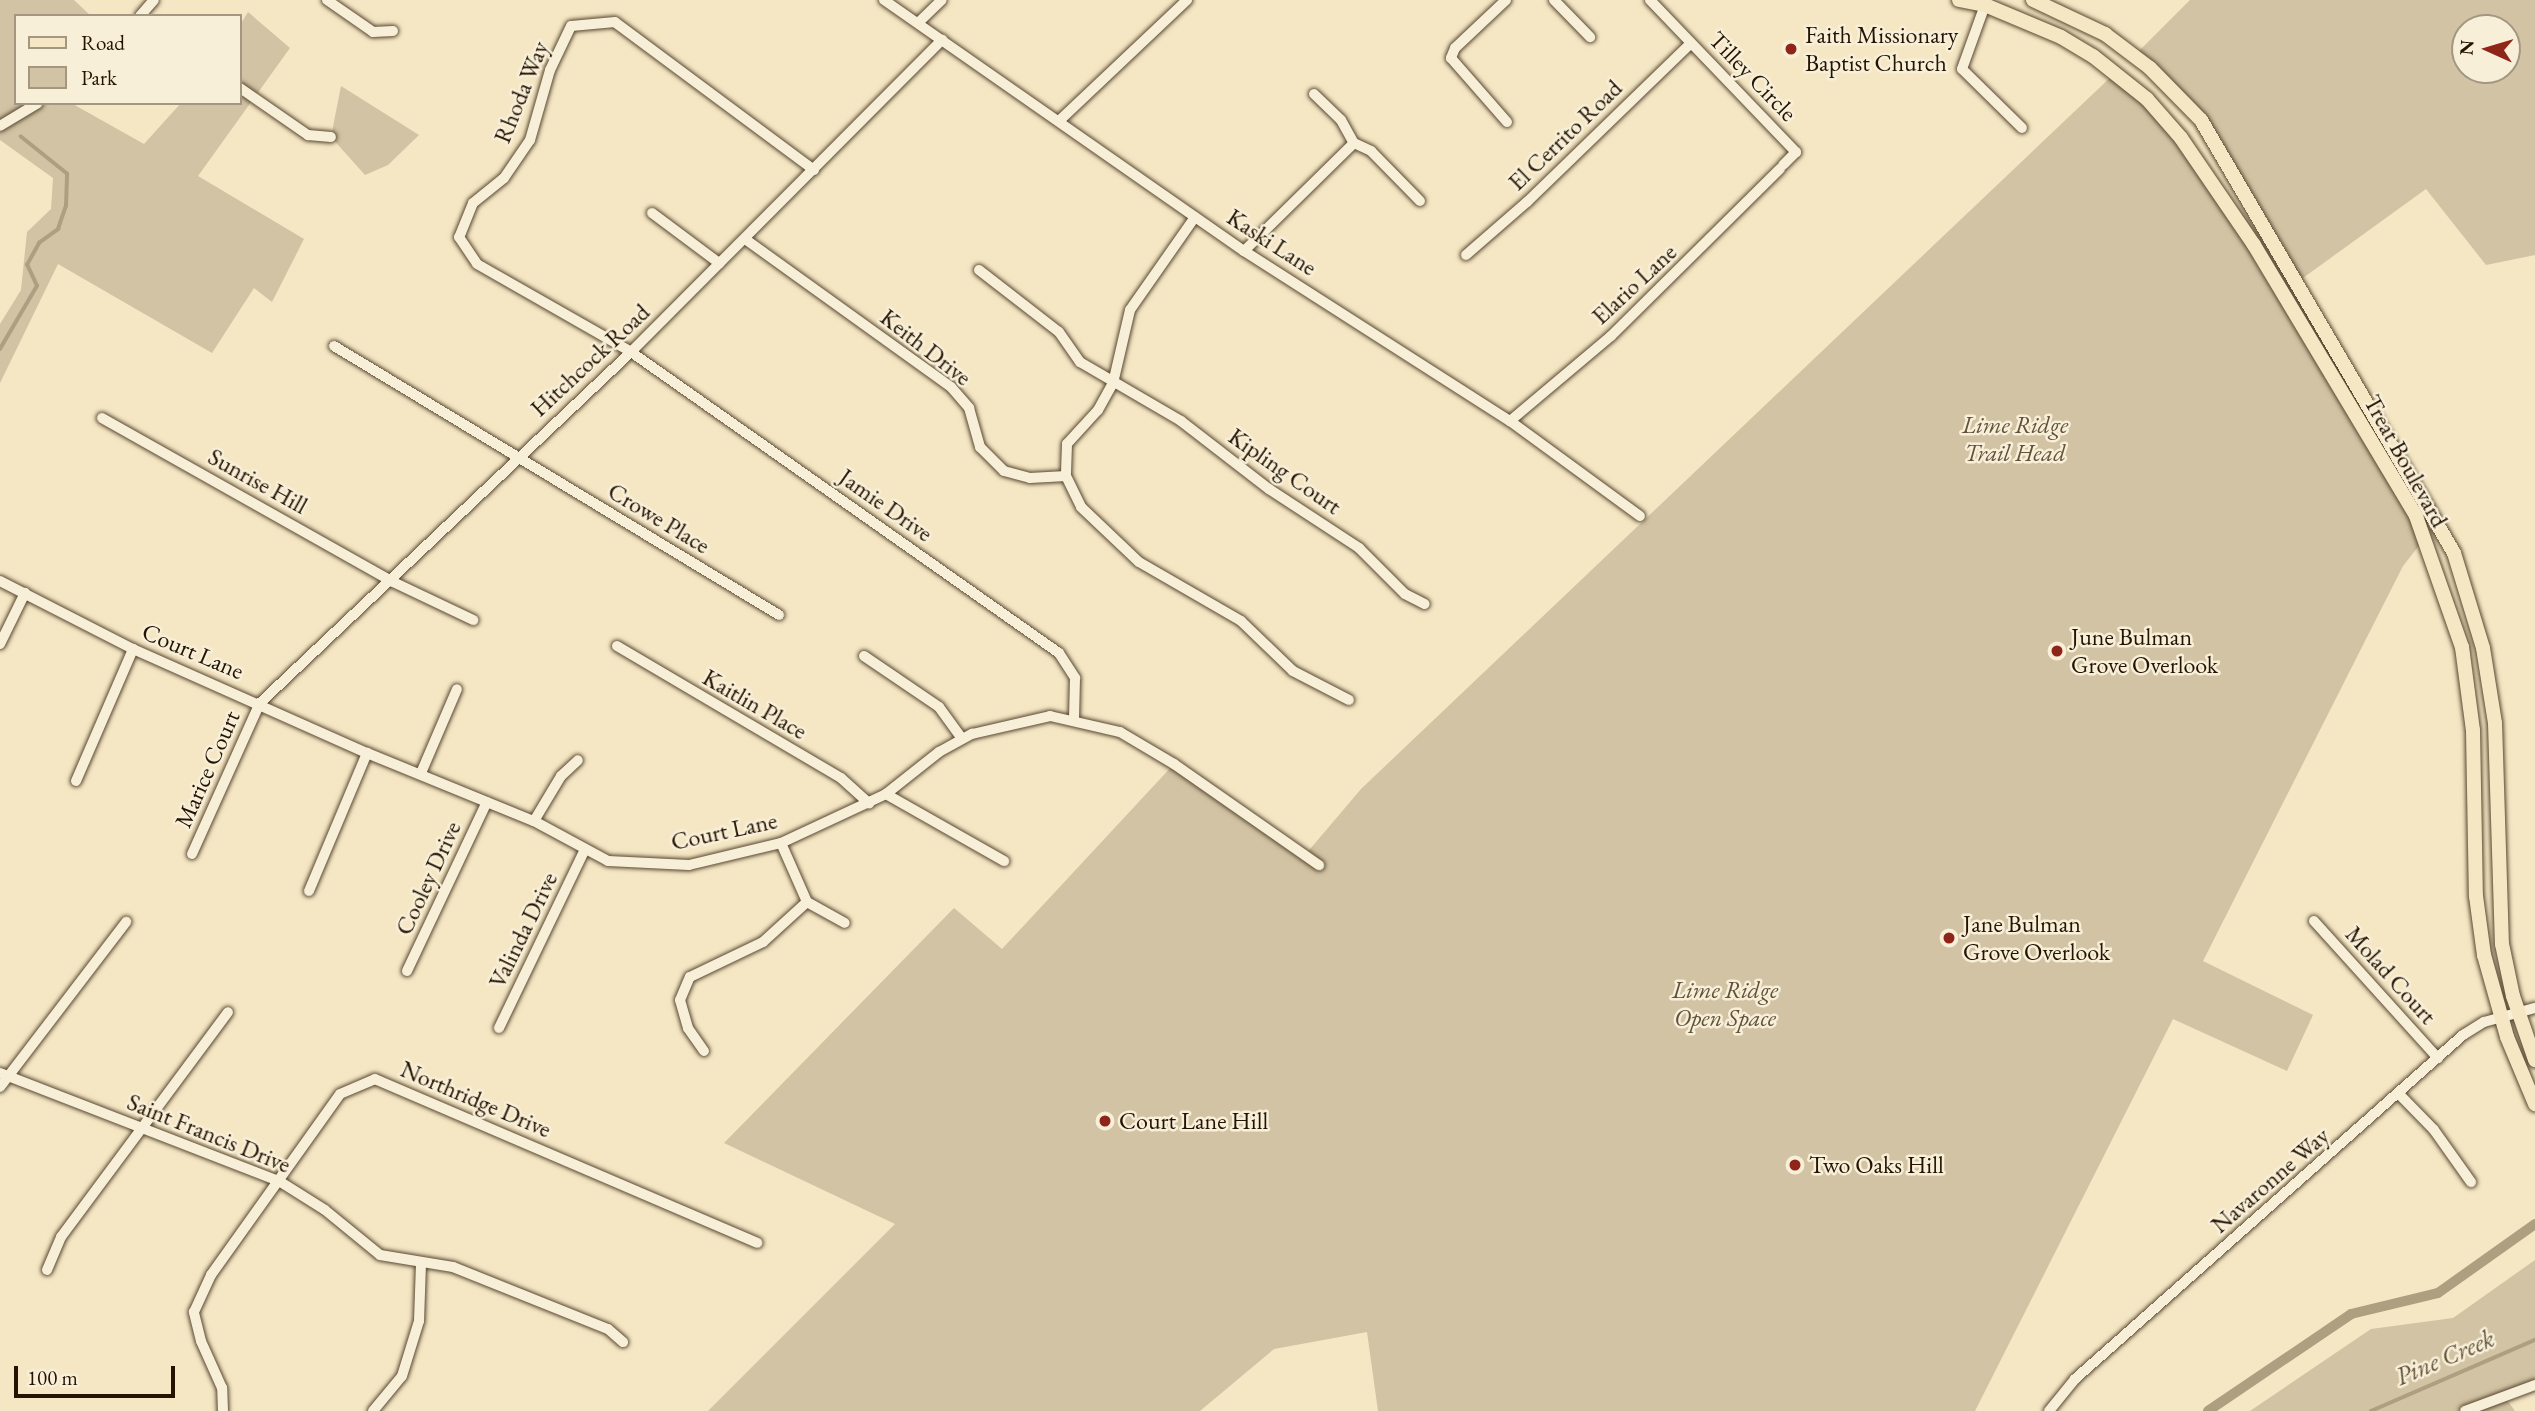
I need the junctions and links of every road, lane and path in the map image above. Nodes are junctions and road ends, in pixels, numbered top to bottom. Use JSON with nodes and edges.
{"nodes":[{"id":1,"x":154,"y":0,"type":"edge"},
{"id":2,"x":327,"y":0,"type":"edge"},
{"id":3,"x":884,"y":0,"type":"edge"},
{"id":4,"x":942,"y":0,"type":"edge"},
{"id":5,"x":1187,"y":0,"type":"edge"},
{"id":6,"x":1506,"y":0,"type":"edge"},
{"id":7,"x":1554,"y":0,"type":"edge"},
{"id":8,"x":1650,"y":0,"type":"edge"},
{"id":9,"x":1959,"y":0,"type":"edge"},
{"id":10,"x":2033,"y":0,"type":"edge"},
{"id":11,"x":1979,"y":3,"type":"edge"},
{"id":12,"x":142,"y":14,"type":"edge"},
{"id":13,"x":920,"y":21,"type":"junction"},
{"id":14,"x":393,"y":31,"type":"dead end"},
{"id":15,"x":1590,"y":37,"type":"dead end"},
{"id":16,"x":942,"y":40,"type":"junction"},
{"id":17,"x":1691,"y":43,"type":"junction"},
{"id":18,"x":242,"y":90,"type":"edge"},
{"id":19,"x":1314,"y":94,"type":"dead end"},
{"id":20,"x":35,"y":105,"type":"edge"},
{"id":21,"x":1060,"y":120,"type":"junction"},
{"id":22,"x":1507,"y":122,"type":"dead end"},
{"id":23,"x":0,"y":125,"type":"edge"},
{"id":24,"x":2022,"y":128,"type":"dead end"},
{"id":25,"x":331,"y":137,"type":"dead end"},
{"id":26,"x":1353,"y":144,"type":"junction"},
{"id":27,"x":1796,"y":152,"type":"joint"},
{"id":28,"x":814,"y":170,"type":"junction"},
{"id":29,"x":1420,"y":201,"type":"dead end"},
{"id":30,"x":652,"y":213,"type":"dead end"},
{"id":31,"x":1195,"y":218,"type":"junction"},
{"id":32,"x":745,"y":239,"type":"junction"},
{"id":33,"x":1244,"y":251,"type":"junction"},
{"id":34,"x":1466,"y":255,"type":"dead end"},
{"id":35,"x":719,"y":263,"type":"junction"},
{"id":36,"x":979,"y":270,"type":"dead end"},
{"id":37,"x":334,"y":346,"type":"dead end"},
{"id":38,"x":631,"y":352,"type":"junction"},
{"id":39,"x":1112,"y":383,"type":"junction"},
{"id":40,"x":102,"y":418,"type":"dead end"},
{"id":41,"x":1510,"y":421,"type":"junction"},
{"id":42,"x":517,"y":456,"type":"junction"},
{"id":43,"x":1066,"y":477,"type":"junction"},
{"id":44,"x":1640,"y":516,"type":"dead end"},
{"id":45,"x":0,"y":581,"type":"edge"},
{"id":46,"x":393,"y":582,"type":"junction"},
{"id":47,"x":24,"y":593,"type":"junction"},
{"id":48,"x":1425,"y":604,"type":"dead end"},
{"id":49,"x":779,"y":615,"type":"dead end"},
{"id":50,"x":473,"y":620,"type":"dead end"},
{"id":51,"x":0,"y":644,"type":"edge"},
{"id":52,"x":617,"y":646,"type":"dead end"},
{"id":53,"x":133,"y":649,"type":"junction"},
{"id":54,"x":863,"y":656,"type":"dead end"},
{"id":55,"x":457,"y":688,"type":"dead end"},
{"id":56,"x":1349,"y":700,"type":"dead end"},
{"id":57,"x":260,"y":703,"type":"junction"},
{"id":58,"x":1074,"y":718,"type":"junction"},
{"id":59,"x":962,"y":739,"type":"junction"},
{"id":60,"x":367,"y":753,"type":"junction"},
{"id":61,"x":578,"y":760,"type":"dead end"},
{"id":62,"x":421,"y":773,"type":"junction"},
{"id":63,"x":76,"y":782,"type":"dead end"},
{"id":64,"x":886,"y":794,"type":"junction"},
{"id":65,"x":487,"y":802,"type":"junction"},
{"id":66,"x":869,"y":803,"type":"junction"},
{"id":67,"x":534,"y":821,"type":"junction"},
{"id":68,"x":781,"y":843,"type":"junction"},
{"id":69,"x":584,"y":850,"type":"junction"},
{"id":70,"x":192,"y":853,"type":"dead end"},
{"id":71,"x":1004,"y":861,"type":"dead end"},
{"id":72,"x":1319,"y":865,"type":"dead end"},
{"id":73,"x":309,"y":891,"type":"dead end"},
{"id":74,"x":807,"y":902,"type":"junction"},
{"id":75,"x":2314,"y":921,"type":"dead end"},
{"id":76,"x":126,"y":922,"type":"dead end"},
{"id":77,"x":845,"y":923,"type":"dead end"},
{"id":78,"x":407,"y":971,"type":"dead end"},
{"id":79,"x":2535,"y":1008,"type":"edge"},
{"id":80,"x":228,"y":1012,"type":"dead end"},
{"id":81,"x":2518,"y":1013,"type":"junction"},
{"id":82,"x":2501,"y":1017,"type":"junction"},
{"id":83,"x":499,"y":1028,"type":"dead end"},
{"id":84,"x":704,"y":1051,"type":"dead end"},
{"id":85,"x":2438,"y":1058,"type":"junction"},
{"id":86,"x":2535,"y":1060,"type":"edge"},
{"id":87,"x":4,"y":1074,"type":"edge"},
{"id":88,"x":0,"y":1087,"type":"edge"},
{"id":89,"x":2399,"y":1094,"type":"junction"},
{"id":90,"x":2535,"y":1104,"type":"edge"},
{"id":91,"x":145,"y":1129,"type":"junction"},
{"id":92,"x":279,"y":1181,"type":"junction"},
{"id":93,"x":2471,"y":1182,"type":"dead end"},
{"id":94,"x":757,"y":1243,"type":"dead end"},
{"id":95,"x":421,"y":1265,"type":"junction"},
{"id":96,"x":47,"y":1270,"type":"dead end"},
{"id":97,"x":622,"y":1342,"type":"dead end"},
{"id":98,"x":2535,"y":1385,"type":"edge"},
{"id":99,"x":223,"y":1411,"type":"edge"},
{"id":100,"x":373,"y":1411,"type":"edge"},
{"id":101,"x":2049,"y":1411,"type":"edge"},
{"id":102,"x":2465,"y":1411,"type":"edge"}],
"edges":[{"from":1,"to":12,"type":"street"},
{"from":2,"to":14,"type":"street"},
{"from":3,"to":13,"type":"street","name":"Kaski Lane"},
{"from":4,"to":13,"type":"street"},
{"from":5,"to":21,"type":"street"},
{"from":6,"to":22,"type":"street"},
{"from":7,"to":15,"type":"street"},
{"from":8,"to":17,"type":"street","name":"Tilley Circle"},
{"from":9,"to":11,"type":"main road","name":"Treat Boulevard"},
{"from":10,"to":81,"type":"main road","name":"Treat Boulevard"},
{"from":11,"to":24,"type":"street"},
{"from":11,"to":82,"type":"main road","name":"Treat Boulevard"},
{"from":13,"to":16,"type":"street","name":"Kaski Lane"},
{"from":16,"to":21,"type":"street","name":"Kaski Lane"},
{"from":16,"to":28,"type":"street","name":"Hitchcock Road"},
{"from":17,"to":27,"type":"street","name":"Tilley Circle"},
{"from":17,"to":34,"type":"street","name":"El Cerrito Road"},
{"from":18,"to":25,"type":"street"},
{"from":19,"to":26,"type":"street"},
{"from":20,"to":23,"type":"street"},
{"from":21,"to":31,"type":"street","name":"Kaski Lane"},
{"from":26,"to":29,"type":"street"},
{"from":26,"to":33,"type":"street"},
{"from":27,"to":41,"type":"street","name":"Elario Lane"},
{"from":28,"to":32,"type":"street","name":"Hitchcock Road"},
{"from":28,"to":38,"type":"street","name":"Rhoda Way"},
{"from":30,"to":35,"type":"street"},
{"from":31,"to":33,"type":"street","name":"Kaski Lane"},
{"from":31,"to":39,"type":"street"},
{"from":32,"to":35,"type":"street","name":"Hitchcock Road"},
{"from":32,"to":43,"type":"street","name":"Keith Drive"},
{"from":33,"to":41,"type":"street","name":"Kaski Lane"},
{"from":35,"to":38,"type":"street","name":"Hitchcock Road"},
{"from":36,"to":39,"type":"street","name":"Kipling Court"},
{"from":37,"to":42,"type":"street","name":"Crowe Place"},
{"from":38,"to":42,"type":"street","name":"Hitchcock Road"},
{"from":38,"to":58,"type":"street","name":"Jamie Drive"},
{"from":39,"to":43,"type":"street"},
{"from":39,"to":48,"type":"street","name":"Kipling Court"},
{"from":40,"to":46,"type":"street","name":"Sunrise Hill"},
{"from":41,"to":44,"type":"street","name":"Kaski Lane"},
{"from":42,"to":46,"type":"street","name":"Hitchcock Road"},
{"from":42,"to":49,"type":"street","name":"Crowe Place"},
{"from":43,"to":56,"type":"street"},
{"from":45,"to":47,"type":"street","name":"Court Lane"},
{"from":46,"to":50,"type":"street","name":"Sunrise Hill"},
{"from":46,"to":57,"type":"street","name":"Hitchcock Road"},
{"from":47,"to":51,"type":"street"},
{"from":47,"to":53,"type":"street","name":"Court Lane"},
{"from":52,"to":66,"type":"street","name":"Kaitlin Place"},
{"from":53,"to":57,"type":"street","name":"Court Lane"},
{"from":53,"to":63,"type":"street"},
{"from":54,"to":59,"type":"street"},
{"from":55,"to":62,"type":"street"},
{"from":57,"to":60,"type":"street","name":"Court Lane"},
{"from":57,"to":70,"type":"street","name":"Marice Court"},
{"from":58,"to":59,"type":"street","name":"Court Lane"},
{"from":58,"to":72,"type":"street","name":"Court Lane"},
{"from":59,"to":64,"type":"street","name":"Court Lane"},
{"from":60,"to":62,"type":"street","name":"Court Lane"},
{"from":60,"to":73,"type":"street"},
{"from":61,"to":67,"type":"street"},
{"from":62,"to":65,"type":"street","name":"Court Lane"},
{"from":64,"to":66,"type":"street","name":"Court Lane"},
{"from":64,"to":71,"type":"street"},
{"from":65,"to":67,"type":"street","name":"Court Lane"},
{"from":65,"to":78,"type":"street","name":"Cooley Drive"},
{"from":66,"to":68,"type":"street","name":"Court Lane"},
{"from":67,"to":69,"type":"street","name":"Court Lane"},
{"from":68,"to":69,"type":"street","name":"Court Lane"},
{"from":68,"to":74,"type":"street"},
{"from":69,"to":83,"type":"street","name":"Valinda Drive"},
{"from":74,"to":77,"type":"street"},
{"from":74,"to":84,"type":"street"},
{"from":75,"to":85,"type":"street","name":"Molad Court"},
{"from":76,"to":87,"type":"street"},
{"from":79,"to":81,"type":"street","name":"Navaronne Way"},
{"from":80,"to":91,"type":"street"},
{"from":81,"to":82,"type":"street","name":"Navaronne Way"},
{"from":81,"to":86,"type":"main road","name":"Treat Boulevard"},
{"from":82,"to":85,"type":"street","name":"Navaronne Way"},
{"from":82,"to":90,"type":"main road","name":"Treat Boulevard"},
{"from":85,"to":89,"type":"street","name":"Navaronne Way"},
{"from":87,"to":88,"type":"street"},
{"from":87,"to":91,"type":"street","name":"Saint Francis Drive"},
{"from":89,"to":93,"type":"street"},
{"from":89,"to":101,"type":"street","name":"Navaronne Way"},
{"from":91,"to":92,"type":"street","name":"Saint Francis Drive"},
{"from":91,"to":96,"type":"street"},
{"from":92,"to":94,"type":"street","name":"Northridge Drive"},
{"from":92,"to":95,"type":"street","name":"Saint Francis Drive"},
{"from":92,"to":99,"type":"street","name":"Northridge Drive"},
{"from":95,"to":97,"type":"street","name":"Saint Francis Drive"},
{"from":95,"to":100,"type":"street"},
{"from":98,"to":102,"type":"street"}]}
